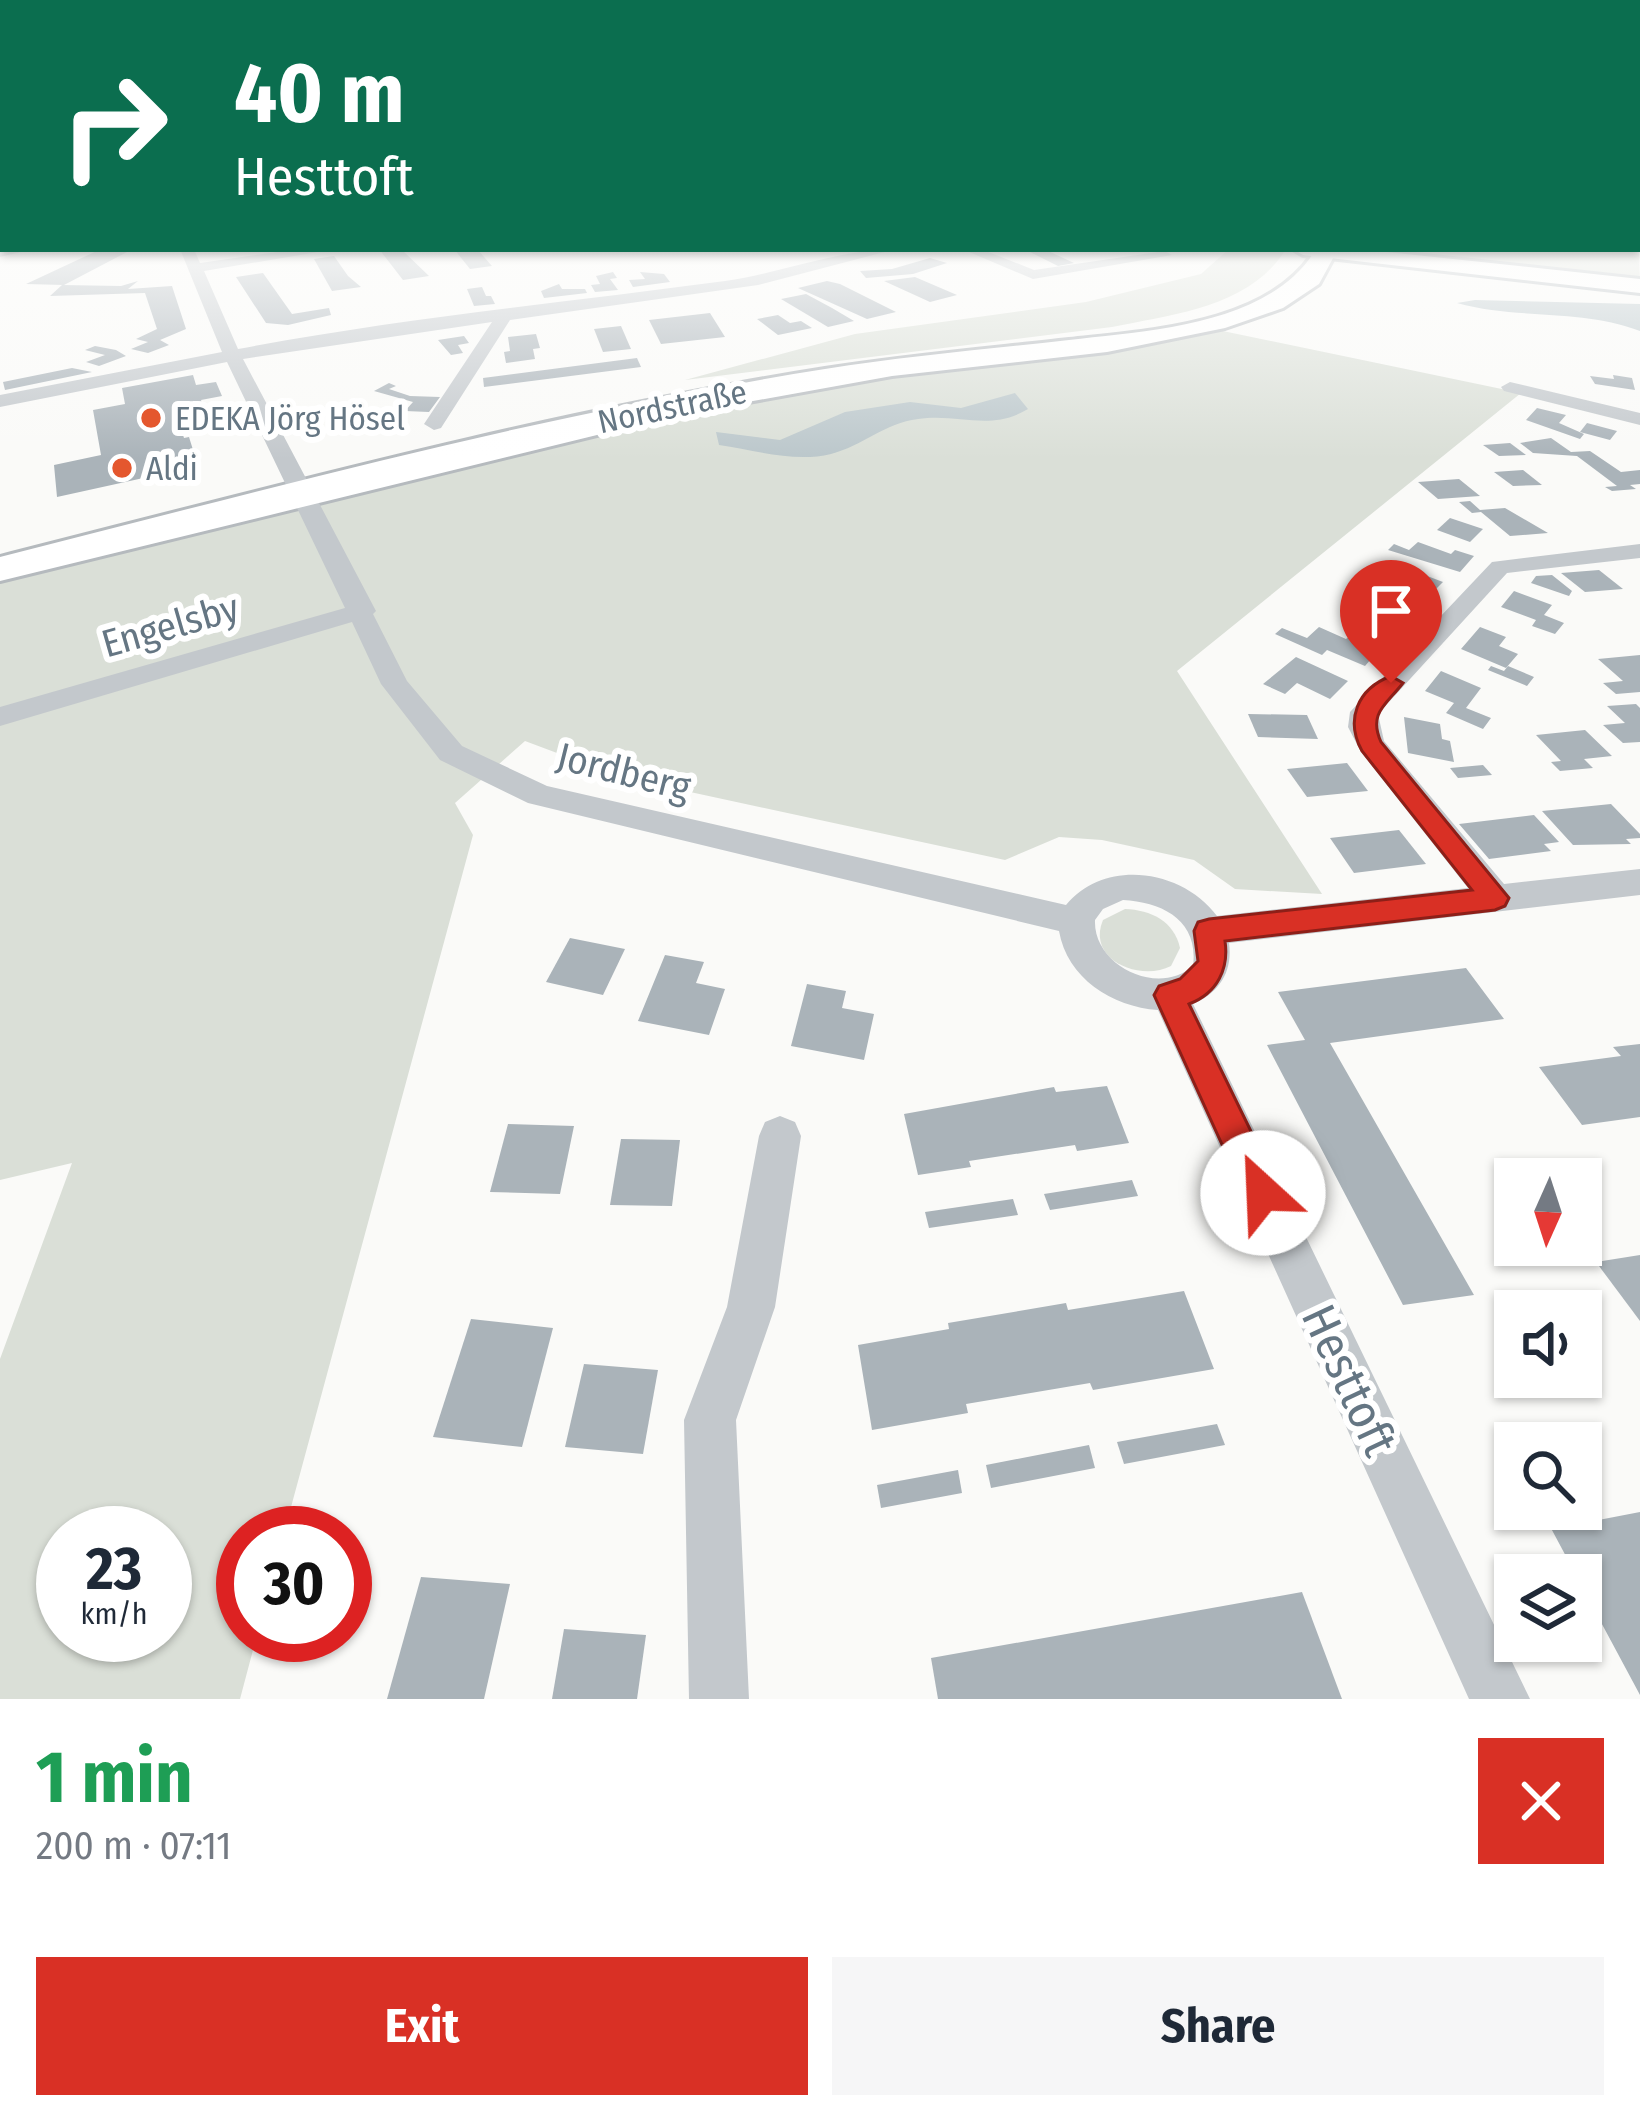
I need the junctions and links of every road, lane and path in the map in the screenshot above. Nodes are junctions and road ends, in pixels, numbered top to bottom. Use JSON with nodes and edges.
{"nodes":[{"id":1,"x":208,"y":300,"type":"edge"},
{"id":2,"x":607,"y":300,"type":"edge"},
{"id":3,"x":1232,"y":300,"type":"edge"},
{"id":4,"x":506,"y":312,"type":"junction"},
{"id":5,"x":232,"y":355,"type":"junction"},
{"id":6,"x":1510,"y":387,"type":"dead end"},
{"id":7,"x":0,"y":401,"type":"edge"},
{"id":8,"x":1640,"y":419,"type":"edge"},
{"id":9,"x":434,"y":424,"type":"dead end"},
{"id":10,"x":299,"y":486,"type":"junction"},
{"id":11,"x":1640,"y":551,"type":"edge"},
{"id":12,"x":0,"y":552,"type":"edge"},
{"id":13,"x":0,"y":569,"type":"edge"},
{"id":14,"x":362,"y":611,"type":"junction"},
{"id":15,"x":0,"y":717,"type":"edge"},
{"id":16,"x":1640,"y":882,"type":"edge"},
{"id":17,"x":1495,"y":898,"type":"junction"},
{"id":18,"x":1076,"y":921,"type":"junction"},
{"id":19,"x":1209,"y":931,"type":"junction"},
{"id":20,"x":1170,"y":995,"type":"junction"},
{"id":21,"x":780,"y":1136,"type":"dead end"},
{"id":22,"x":719,"y":1699,"type":"edge"},
{"id":23,"x":1500,"y":1699,"type":"edge"}],
"edges":[{"from":1,"to":5,"type":"street","name":"Jordberg"},
{"from":2,"to":4,"type":"street"},
{"from":3,"to":10,"type":"main road","name":"Nordstraße"},
{"from":4,"to":5,"type":"street"},
{"from":4,"to":9,"type":"street"},
{"from":5,"to":7,"type":"street"},
{"from":5,"to":10,"type":"street","name":"Jordberg"},
{"from":6,"to":8,"type":"street"},
{"from":10,"to":12,"type":"main road","name":"Nordstraße"},
{"from":10,"to":13,"type":"main road","name":"Nordstraße"},
{"from":10,"to":14,"type":"street","name":"Jordberg"},
{"from":11,"to":17,"type":"street"},
{"from":14,"to":15,"type":"street","name":"Engelsby"},
{"from":14,"to":18,"type":"street","name":"Jordberg"},
{"from":16,"to":17,"type":"street"},
{"from":17,"to":19,"type":"street"},
{"from":18,"to":19,"type":"street"},
{"from":18,"to":20,"type":"street"},
{"from":19,"to":20,"type":"street"},
{"from":20,"to":23,"type":"street","name":"Hesttoft"},
{"from":21,"to":22,"type":"street"}]}
